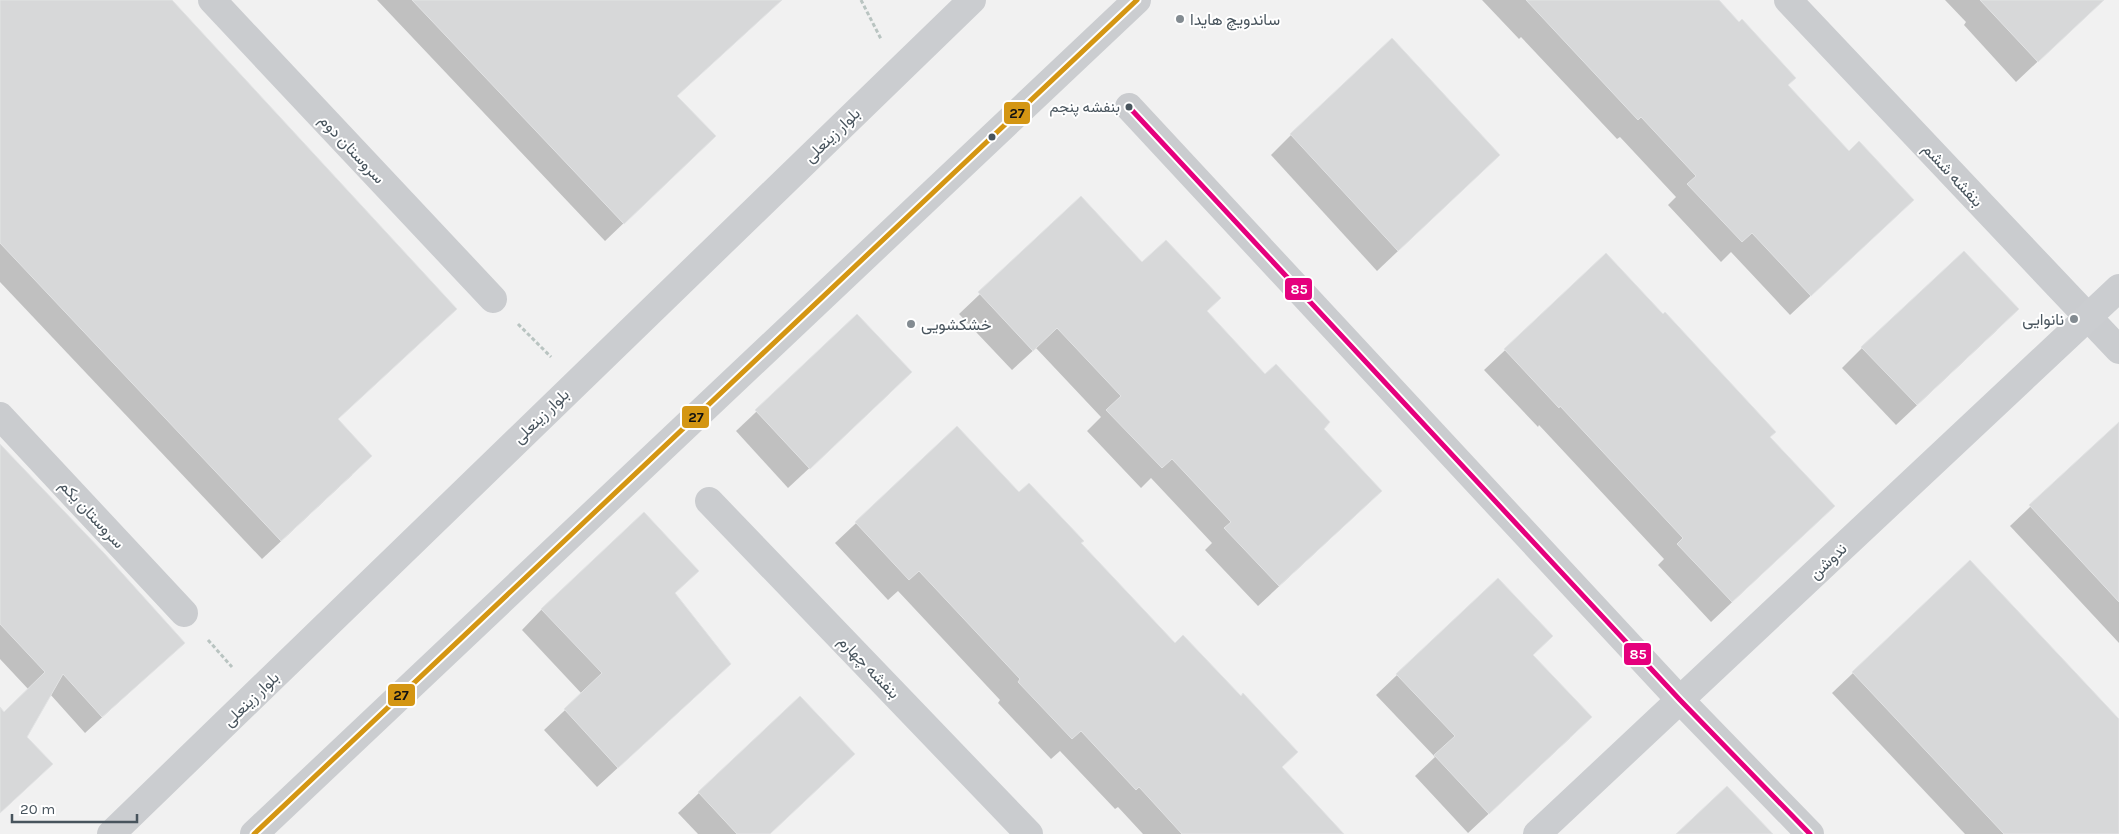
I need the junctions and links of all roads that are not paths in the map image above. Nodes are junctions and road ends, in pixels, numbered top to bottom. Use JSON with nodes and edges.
{"nodes":[{"id":1,"x":212,"y":0,"type":"edge"},
{"id":2,"x":972,"y":0,"type":"edge"},
{"id":3,"x":1137,"y":0,"type":"edge"},
{"id":4,"x":1788,"y":0,"type":"edge"},
{"id":5,"x":1129,"y":106,"type":"dead end"},
{"id":6,"x":2119,"y":288,"type":"edge"},
{"id":7,"x":493,"y":299,"type":"road end"},
{"id":8,"x":2088,"y":318,"type":"junction"},
{"id":9,"x":2119,"y":350,"type":"edge"},
{"id":10,"x":0,"y":416,"type":"edge"},
{"id":11,"x":709,"y":501,"type":"dead end"},
{"id":12,"x":184,"y":613,"type":"road end"},
{"id":13,"x":1680,"y":700,"type":"junction"},
{"id":14,"x":111,"y":832,"type":"edge"},
{"id":15,"x":254,"y":834,"type":"edge"},
{"id":16,"x":1029,"y":834,"type":"edge"},
{"id":17,"x":1537,"y":834,"type":"edge"},
{"id":18,"x":1810,"y":834,"type":"edge"}],
"edges":[{"from":1,"to":7,"type":"street","name":"سروستان دوم"},
{"from":2,"to":14,"type":"main road","name":"بلوار زینعلی"},
{"from":3,"to":15,"type":"main road"},
{"from":4,"to":8,"type":"street","name":"بنفشه ششم"},
{"from":5,"to":13,"type":"street"},
{"from":6,"to":8,"type":"main road","name":"ندوشن"},
{"from":8,"to":9,"type":"street","name":"بنفشه ششم"},
{"from":8,"to":13,"type":"main road","name":"ندوشن"},
{"from":10,"to":12,"type":"street","name":"سروستان یکم"},
{"from":11,"to":16,"type":"street","name":"بنفشه چهارم"},
{"from":13,"to":17,"type":"main road","name":"ندوشن"},
{"from":13,"to":18,"type":"street"}]}
